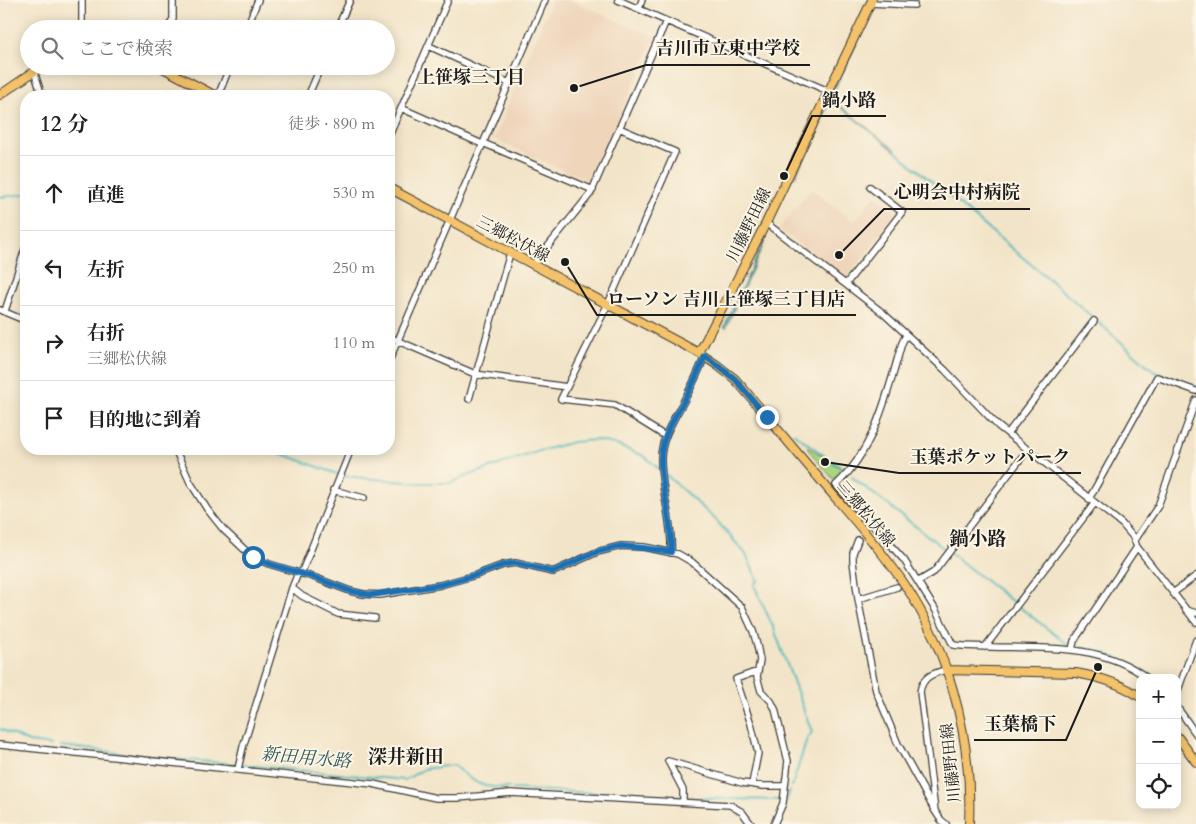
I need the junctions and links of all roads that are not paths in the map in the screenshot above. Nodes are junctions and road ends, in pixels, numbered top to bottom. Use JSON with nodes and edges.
{"nodes":[{"id":1,"x":82,"y":0,"type":"edge"},
{"id":2,"x":173,"y":0,"type":"edge"},
{"id":3,"x":258,"y":0,"type":"edge"},
{"id":4,"x":350,"y":0,"type":"edge"},
{"id":5,"x":448,"y":0,"type":"edge"},
{"id":6,"x":545,"y":0,"type":"edge"},
{"id":7,"x":618,"y":0,"type":"edge"},
{"id":8,"x":642,"y":0,"type":"edge"},
{"id":9,"x":871,"y":2,"type":"edge"},
{"id":10,"x":914,"y":5,"type":"dead end"},
{"id":11,"x":639,"y":9,"type":"junction"},
{"id":12,"x":82,"y":20,"type":"edge"},
{"id":13,"x":172,"y":20,"type":"edge"},
{"id":14,"x":250,"y":20,"type":"edge"},
{"id":15,"x":342,"y":20,"type":"edge"},
{"id":16,"x":666,"y":21,"type":"junction"},
{"id":17,"x":429,"y":46,"type":"junction"},
{"id":18,"x":27,"y":75,"type":"edge"},
{"id":19,"x":36,"y":75,"type":"edge"},
{"id":20,"x":176,"y":75,"type":"edge"},
{"id":21,"x":226,"y":75,"type":"edge"},
{"id":22,"x":317,"y":75,"type":"edge"},
{"id":23,"x":509,"y":82,"type":"junction"},
{"id":24,"x":40,"y":90,"type":"edge"},
{"id":25,"x":205,"y":90,"type":"edge"},
{"id":26,"x":220,"y":90,"type":"edge"},
{"id":27,"x":311,"y":90,"type":"edge"},
{"id":28,"x":828,"y":91,"type":"junction"},
{"id":29,"x":0,"y":94,"type":"edge"},
{"id":30,"x":401,"y":108,"type":"junction"},
{"id":31,"x":395,"y":122,"type":"edge"},
{"id":32,"x":619,"y":128,"type":"junction"},
{"id":33,"x":483,"y":143,"type":"junction"},
{"id":34,"x":870,"y":188,"type":"dead end"},
{"id":35,"x":593,"y":190,"type":"junction"},
{"id":36,"x":395,"y":191,"type":"edge"},
{"id":37,"x":450,"y":221,"type":"junction"},
{"id":38,"x":766,"y":223,"type":"junction"},
{"id":39,"x":510,"y":253,"type":"junction"},
{"id":40,"x":20,"y":262,"type":"edge"},
{"id":41,"x":533,"y":265,"type":"junction"},
{"id":42,"x":846,"y":284,"type":"junction"},
{"id":43,"x":608,"y":304,"type":"junction"},
{"id":44,"x":2,"y":312,"type":"edge"},
{"id":45,"x":20,"y":318,"type":"edge"},
{"id":46,"x":1094,"y":321,"type":"dead end"},
{"id":47,"x":906,"y":335,"type":"junction"},
{"id":48,"x":395,"y":340,"type":"edge"},
{"id":49,"x":398,"y":341,"type":"junction"},
{"id":50,"x":395,"y":348,"type":"edge"},
{"id":51,"x":702,"y":355,"type":"junction"},
{"id":52,"x":476,"y":374,"type":"junction"},
{"id":53,"x":567,"y":388,"type":"junction"},
{"id":54,"x":1196,"y":390,"type":"edge"},
{"id":55,"x":469,"y":399,"type":"dead end"},
{"id":56,"x":1196,"y":400,"type":"edge"},
{"id":57,"x":1008,"y":433,"type":"junction"},
{"id":58,"x":665,"y":436,"type":"junction"},
{"id":59,"x":1028,"y":449,"type":"junction"},
{"id":60,"x":177,"y":455,"type":"edge"},
{"id":61,"x":348,"y":455,"type":"edge"},
{"id":62,"x":333,"y":490,"type":"junction"},
{"id":63,"x":364,"y":498,"type":"dead end"},
{"id":64,"x":1092,"y":501,"type":"junction"},
{"id":65,"x":858,"y":540,"type":"dead end"},
{"id":66,"x":1135,"y":540,"type":"junction"},
{"id":67,"x":1137,"y":547,"type":"junction"},
{"id":68,"x":671,"y":552,"type":"junction"},
{"id":69,"x":300,"y":573,"type":"junction"},
{"id":70,"x":1196,"y":576,"type":"edge"},
{"id":71,"x":916,"y":580,"type":"junction"},
{"id":72,"x":897,"y":587,"type":"dead end"},
{"id":73,"x":292,"y":588,"type":"junction"},
{"id":74,"x":1173,"y":593,"type":"junction"},
{"id":75,"x":858,"y":600,"type":"junction"},
{"id":76,"x":1186,"y":610,"type":"junction"},
{"id":77,"x":1196,"y":613,"type":"edge"},
{"id":78,"x":375,"y":618,"type":"dead end"},
{"id":79,"x":1196,"y":622,"type":"edge"},
{"id":80,"x":1196,"y":640,"type":"edge"},
{"id":81,"x":985,"y":647,"type":"junction"},
{"id":82,"x":1072,"y":650,"type":"junction"},
{"id":83,"x":946,"y":670,"type":"junction"},
{"id":84,"x":758,"y":671,"type":"junction"},
{"id":85,"x":1140,"y":674,"type":"edge"},
{"id":86,"x":1181,"y":682,"type":"edge"},
{"id":87,"x":1136,"y":695,"type":"edge"},
{"id":88,"x":1181,"y":713,"type":"edge"},
{"id":89,"x":1196,"y":734,"type":"edge"},
{"id":90,"x":1181,"y":741,"type":"edge"},
{"id":91,"x":0,"y":745,"type":"edge"},
{"id":92,"x":1196,"y":762,"type":"edge"},
{"id":93,"x":238,"y":769,"type":"junction"},
{"id":94,"x":752,"y":784,"type":"junction"},
{"id":95,"x":784,"y":786,"type":"junction"},
{"id":96,"x":683,"y":802,"type":"junction"},
{"id":97,"x":935,"y":811,"type":"junction"},
{"id":98,"x":750,"y":824,"type":"edge"},
{"id":99,"x":774,"y":824,"type":"edge"},
{"id":100,"x":946,"y":824,"type":"edge"},
{"id":101,"x":969,"y":824,"type":"edge"}],
"edges":[{"from":1,"to":12,"type":"street"},
{"from":2,"to":13,"type":"street"},
{"from":3,"to":14,"type":"street"},
{"from":4,"to":15,"type":"street"},
{"from":5,"to":17,"type":"street"},
{"from":6,"to":23,"type":"street"},
{"from":7,"to":11,"type":"street"},
{"from":8,"to":11,"type":"street"},
{"from":9,"to":10,"type":"street"},
{"from":9,"to":28,"type":"main road","name":"川藤野田線"},
{"from":11,"to":16,"type":"street"},
{"from":16,"to":28,"type":"street"},
{"from":16,"to":32,"type":"street"},
{"from":17,"to":23,"type":"street"},
{"from":17,"to":30,"type":"street"},
{"from":18,"to":29,"type":"main road"},
{"from":19,"to":24,"type":"street"},
{"from":20,"to":25,"type":"main road"},
{"from":21,"to":26,"type":"street"},
{"from":22,"to":27,"type":"street"},
{"from":23,"to":33,"type":"street"},
{"from":28,"to":38,"type":"main road","name":"川藤野田線"},
{"from":30,"to":31,"type":"street"},
{"from":30,"to":33,"type":"street"},
{"from":32,"to":35,"type":"street"},
{"from":32,"to":43,"type":"street"},
{"from":33,"to":35,"type":"street"},
{"from":33,"to":37,"type":"street"},
{"from":34,"to":42,"type":"street"},
{"from":35,"to":41,"type":"street"},
{"from":36,"to":37,"type":"main road","name":"三郷松伏線"},
{"from":37,"to":39,"type":"main road","name":"三郷松伏線"},
{"from":37,"to":49,"type":"street"},
{"from":38,"to":42,"type":"street"},
{"from":38,"to":51,"type":"main road","name":"川藤野田線"},
{"from":39,"to":41,"type":"main road","name":"三郷松伏線"},
{"from":39,"to":52,"type":"street"},
{"from":40,"to":44,"type":"street"},
{"from":41,"to":43,"type":"main road","name":"三郷松伏線"},
{"from":42,"to":47,"type":"street"},
{"from":43,"to":51,"type":"main road","name":"三郷松伏線"},
{"from":43,"to":53,"type":"street"},
{"from":44,"to":45,"type":"street"},
{"from":46,"to":57,"type":"street"},
{"from":47,"to":57,"type":"street"},
{"from":47,"to":71,"type":"street"},
{"from":48,"to":49,"type":"street"},
{"from":49,"to":50,"type":"street"},
{"from":49,"to":52,"type":"street"},
{"from":51,"to":58,"type":"street"},
{"from":51,"to":83,"type":"main road","name":"三郷松伏線"},
{"from":52,"to":53,"type":"street"},
{"from":52,"to":55,"type":"street"},
{"from":53,"to":58,"type":"street"},
{"from":54,"to":64,"type":"street"},
{"from":56,"to":66,"type":"street"},
{"from":57,"to":59,"type":"street"},
{"from":58,"to":68,"type":"street"},
{"from":59,"to":64,"type":"street"},
{"from":59,"to":71,"type":"street"},
{"from":60,"to":69,"type":"street"},
{"from":61,"to":62,"type":"street"},
{"from":62,"to":63,"type":"street"},
{"from":62,"to":69,"type":"street"},
{"from":64,"to":66,"type":"street"},
{"from":64,"to":81,"type":"street"},
{"from":65,"to":75,"type":"street"},
{"from":66,"to":67,"type":"street"},
{"from":67,"to":74,"type":"street"},
{"from":67,"to":82,"type":"street"},
{"from":68,"to":69,"type":"street"},
{"from":68,"to":84,"type":"street"},
{"from":69,"to":73,"type":"street"},
{"from":70,"to":74,"type":"street"},
{"from":71,"to":81,"type":"street"},
{"from":72,"to":75,"type":"street"},
{"from":73,"to":78,"type":"street"},
{"from":73,"to":93,"type":"street"},
{"from":74,"to":76,"type":"street"},
{"from":75,"to":97,"type":"street"},
{"from":76,"to":77,"type":"street"},
{"from":76,"to":79,"type":"street"},
{"from":80,"to":86,"type":"street"},
{"from":81,"to":82,"type":"street"},
{"from":82,"to":85,"type":"street"},
{"from":83,"to":87,"type":"main road"},
{"from":83,"to":97,"type":"street"},
{"from":83,"to":101,"type":"main road","name":"川藤野田線"},
{"from":84,"to":94,"type":"street"},
{"from":84,"to":95,"type":"street"},
{"from":88,"to":89,"type":"street"},
{"from":90,"to":92,"type":"main road"},
{"from":91,"to":93,"type":"street"},
{"from":93,"to":96,"type":"street"},
{"from":94,"to":95,"type":"street"},
{"from":94,"to":96,"type":"street"},
{"from":95,"to":99,"type":"street"},
{"from":96,"to":98,"type":"street"},
{"from":97,"to":100,"type":"street"}]}
